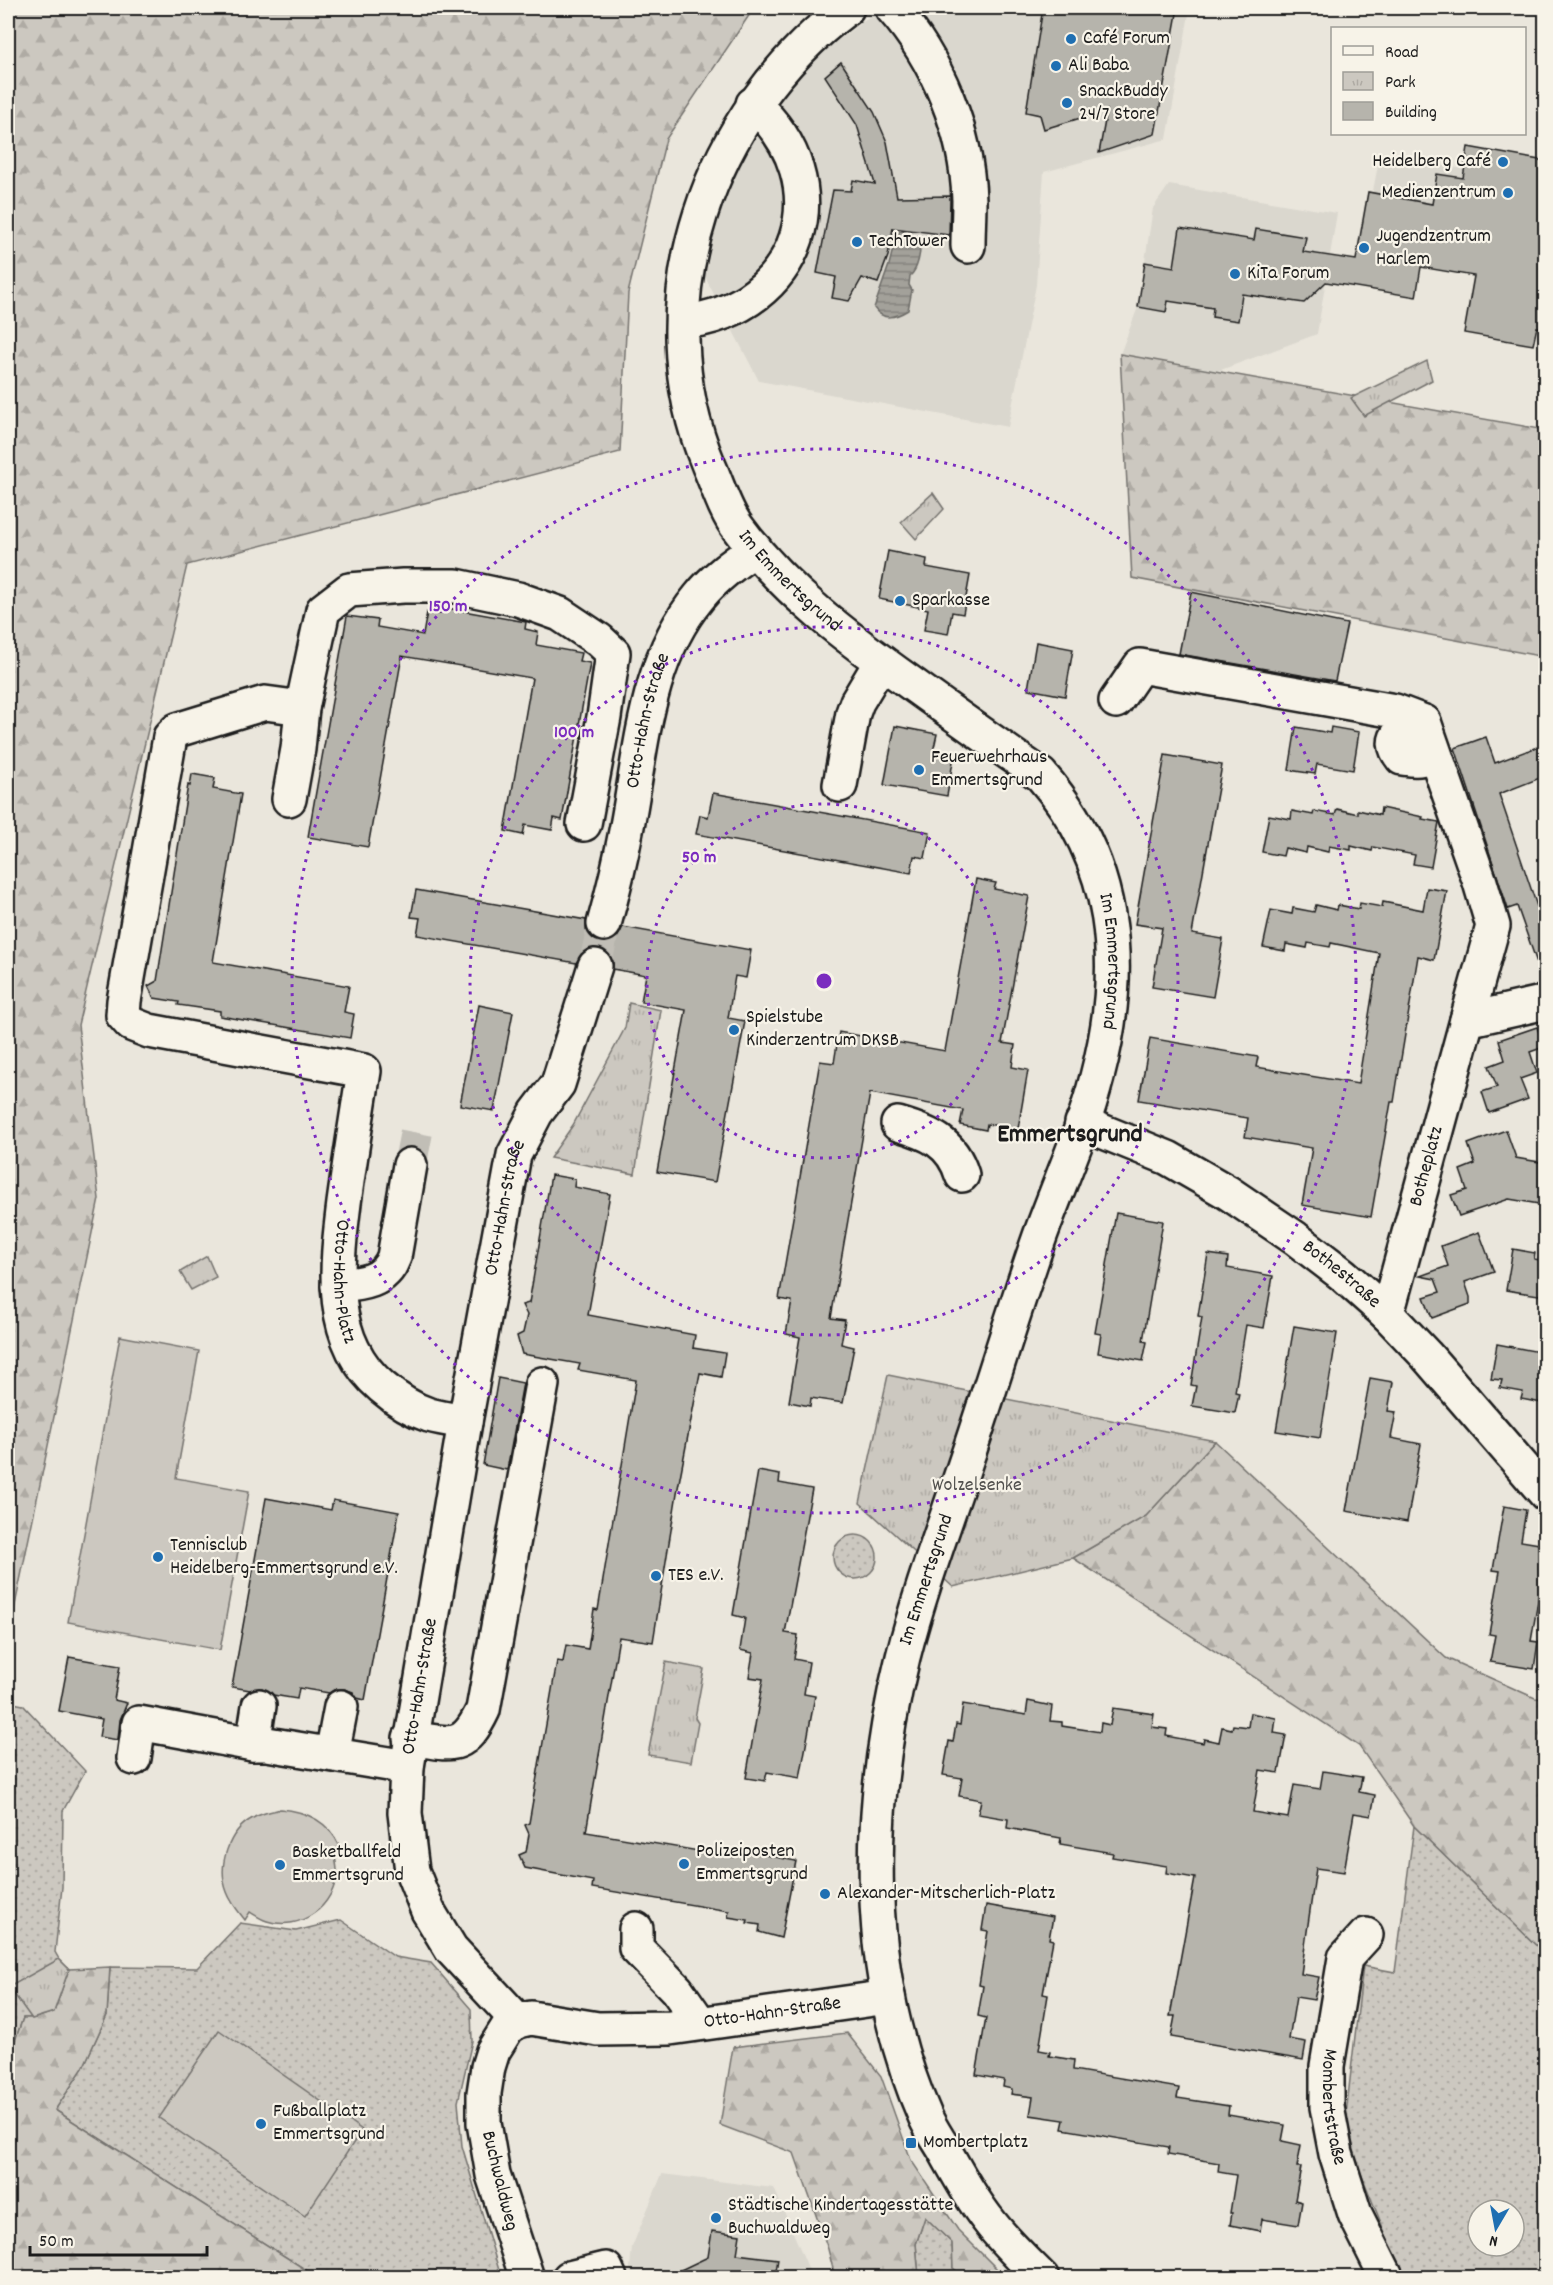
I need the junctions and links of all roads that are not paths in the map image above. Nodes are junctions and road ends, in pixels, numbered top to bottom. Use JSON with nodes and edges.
{"nodes":[{"id":1,"x":847,"y":8,"type":"edge"},
{"id":2,"x":892,"y":8,"type":"edge"},
{"id":3,"x":753,"y":104,"type":"junction"},
{"id":4,"x":968,"y":246,"type":"dead end"},
{"id":5,"x":682,"y":336,"type":"junction"},
{"id":6,"x":745,"y":537,"type":"junction"},
{"id":7,"x":881,"y":662,"type":"junction"},
{"id":8,"x":1116,"y":701,"type":"dead end"},
{"id":9,"x":302,"y":708,"type":"junction"},
{"id":10,"x":840,"y":785,"type":"dead end"},
{"id":11,"x":288,"y":799,"type":"dead end"},
{"id":12,"x":584,"y":824,"type":"dead end"},
{"id":13,"x":604,"y":924,"type":"tunnel mouth"},
{"id":14,"x":595,"y":966,"type":"tunnel mouth"},
{"id":15,"x":1545,"y":1002,"type":"edge"},
{"id":16,"x":1467,"y":1020,"type":"junction"},
{"id":17,"x":1082,"y":1123,"type":"junction"},
{"id":18,"x":898,"y":1124,"type":"dead end"},
{"id":19,"x":410,"y":1165,"type":"tunnel mouth"},
{"id":20,"x":962,"y":1175,"type":"dead end"},
{"id":21,"x":338,"y":1286,"type":"junction"},
{"id":22,"x":1387,"y":1314,"type":"junction"},
{"id":23,"x":542,"y":1384,"type":"dead end"},
{"id":24,"x":465,"y":1422,"type":"junction"},
{"id":25,"x":1545,"y":1494,"type":"edge"},
{"id":26,"x":259,"y":1706,"type":"dead end"},
{"id":27,"x":341,"y":1707,"type":"dead end"},
{"id":28,"x":253,"y":1744,"type":"junction"},
{"id":29,"x":408,"y":1753,"type":"junction"},
{"id":30,"x":332,"y":1754,"type":"junction"},
{"id":31,"x":134,"y":1758,"type":"dead end"},
{"id":32,"x":636,"y":1929,"type":"dead end"},
{"id":33,"x":1366,"y":1935,"type":"dead end"},
{"id":34,"x":888,"y":1997,"type":"junction"},
{"id":35,"x":518,"y":2021,"type":"junction"},
{"id":36,"x":700,"y":2024,"type":"junction"},
{"id":37,"x":608,"y":2273,"type":"edge"},
{"id":38,"x":527,"y":2277,"type":"edge"},
{"id":39,"x":569,"y":2277,"type":"edge"},
{"id":40,"x":1042,"y":2277,"type":"edge"},
{"id":41,"x":1387,"y":2277,"type":"edge"}],
"edges":[{"from":1,"to":3,"type":"street","name":"Im Emmertsgrund"},
{"from":2,"to":4,"type":"street"},
{"from":3,"to":5,"type":"street","name":"Im Emmertsgrund"},
{"from":3,"to":5,"type":"street"},
{"from":5,"to":6,"type":"street","name":"Im Emmertsgrund"},
{"from":6,"to":7,"type":"street","name":"Im Emmertsgrund"},
{"from":6,"to":13,"type":"street","name":"Otto-Hahn-Straße"},
{"from":7,"to":10,"type":"street"},
{"from":7,"to":17,"type":"street","name":"Im Emmertsgrund"},
{"from":8,"to":16,"type":"street","name":"Botheplatz"},
{"from":9,"to":11,"type":"street"},
{"from":9,"to":12,"type":"street"},
{"from":9,"to":21,"type":"street","name":"Otto-Hahn-Platz"},
{"from":14,"to":24,"type":"street","name":"Otto-Hahn-Straße"},
{"from":15,"to":16,"type":"street"},
{"from":16,"to":22,"type":"street","name":"Botheplatz"},
{"from":17,"to":22,"type":"street","name":"Bothestraße"},
{"from":17,"to":34,"type":"street","name":"Im Emmertsgrund"},
{"from":18,"to":20,"type":"street"},
{"from":19,"to":21,"type":"street"},
{"from":21,"to":24,"type":"street","name":"Otto-Hahn-Platz"},
{"from":22,"to":25,"type":"street","name":"Bothestraße"},
{"from":23,"to":29,"type":"street"},
{"from":24,"to":29,"type":"street","name":"Otto-Hahn-Straße"},
{"from":26,"to":28,"type":"street"},
{"from":27,"to":30,"type":"street"},
{"from":28,"to":30,"type":"street"},
{"from":28,"to":31,"type":"street"},
{"from":29,"to":30,"type":"street"},
{"from":29,"to":35,"type":"street","name":"Otto-Hahn-Straße"},
{"from":32,"to":36,"type":"street"},
{"from":33,"to":41,"type":"street","name":"Mombertstraße"},
{"from":34,"to":36,"type":"street","name":"Otto-Hahn-Straße"},
{"from":34,"to":40,"type":"street","name":"Im Emmertsgrund"},
{"from":35,"to":36,"type":"street","name":"Otto-Hahn-Straße"},
{"from":35,"to":38,"type":"street","name":"Buchwaldweg"},
{"from":37,"to":39,"type":"street"}]}
